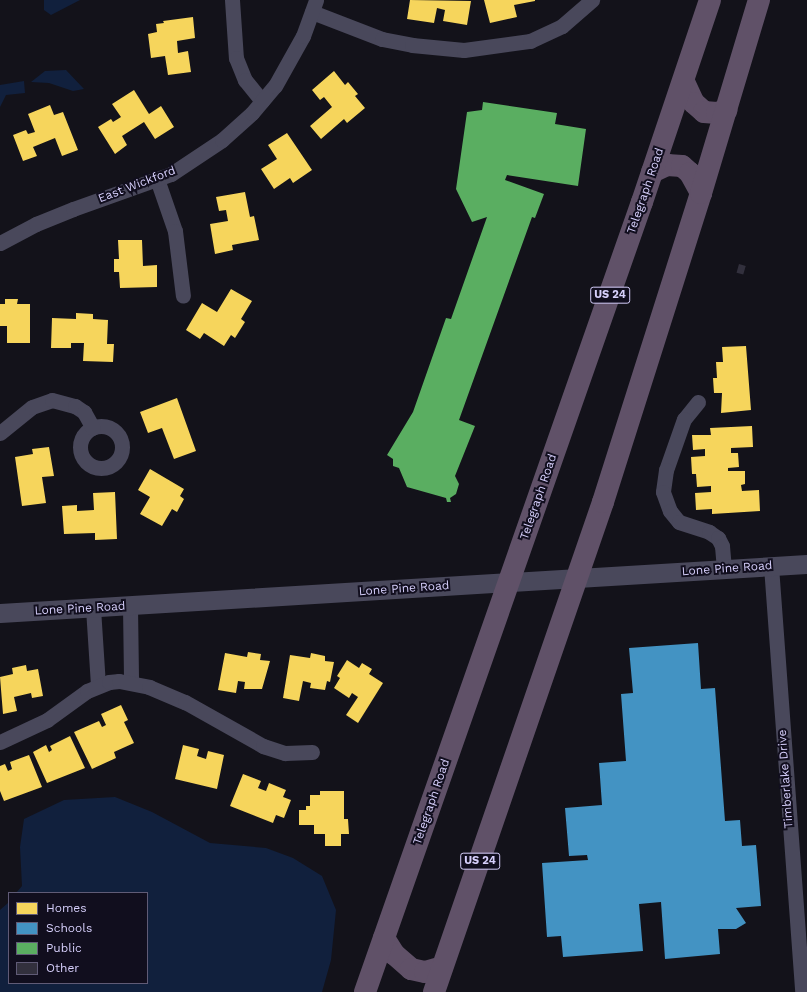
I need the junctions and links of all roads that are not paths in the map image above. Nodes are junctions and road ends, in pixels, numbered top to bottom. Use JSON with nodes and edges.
{"nodes":[{"id":1,"x":232,"y":0,"type":"edge"},
{"id":2,"x":592,"y":0,"type":"edge"},
{"id":3,"x":710,"y":0,"type":"edge"},
{"id":4,"x":759,"y":0,"type":"edge"},
{"id":5,"x":314,"y":6,"type":"edge"},
{"id":6,"x":684,"y":82,"type":"junction"},
{"id":7,"x":262,"y":102,"type":"junction"},
{"id":8,"x":727,"y":110,"type":"junction"},
{"id":9,"x":652,"y":172,"type":"junction"},
{"id":10,"x":157,"y":179,"type":"junction"},
{"id":11,"x":701,"y":193,"type":"junction"},
{"id":12,"x":0,"y":244,"type":"edge"},
{"id":13,"x":183,"y":296,"type":"dead end"},
{"id":14,"x":698,"y":402,"type":"dead end"},
{"id":15,"x":93,"y":428,"type":"dead end"},
{"id":16,"x":0,"y":433,"type":"edge"},
{"id":17,"x":807,"y":564,"type":"edge"},
{"id":18,"x":771,"y":566,"type":"junction"},
{"id":19,"x":724,"y":569,"type":"junction"},
{"id":20,"x":578,"y":578,"type":"junction"},
{"id":21,"x":509,"y":582,"type":"junction"},
{"id":22,"x":130,"y":606,"type":"junction"},
{"id":23,"x":93,"y":608,"type":"junction"},
{"id":24,"x":0,"y":613,"type":"edge"},
{"id":25,"x":131,"y":682,"type":"junction"},
{"id":26,"x":98,"y":685,"type":"junction"},
{"id":27,"x":0,"y":742,"type":"edge"},
{"id":28,"x":312,"y":752,"type":"dead end"},
{"id":29,"x":384,"y":938,"type":"junction"},
{"id":30,"x":442,"y":967,"type":"junction"},
{"id":31,"x":365,"y":992,"type":"edge"},
{"id":32,"x":434,"y":992,"type":"edge"},
{"id":33,"x":802,"y":992,"type":"edge"}],
"edges":[{"from":1,"to":7,"type":"street"},
{"from":2,"to":5,"type":"street"},
{"from":3,"to":6,"type":"highway","name":"Telegraph Road","number":"US 24"},
{"from":4,"to":8,"type":"highway","number":"US 24"},
{"from":5,"to":7,"type":"street","name":"East Wickford"},
{"from":6,"to":8,"type":"highway"},
{"from":6,"to":9,"type":"highway","name":"Telegraph Road","number":"US 24"},
{"from":7,"to":10,"type":"street","name":"East Wickford"},
{"from":8,"to":11,"type":"highway","number":"US 24"},
{"from":9,"to":11,"type":"highway"},
{"from":9,"to":21,"type":"highway","name":"Telegraph Road","number":"US 24"},
{"from":10,"to":12,"type":"street","name":"East Wickford"},
{"from":10,"to":13,"type":"street"},
{"from":11,"to":20,"type":"highway","number":"US 24"},
{"from":14,"to":19,"type":"street"},
{"from":15,"to":16,"type":"street"},
{"from":17,"to":18,"type":"street","name":"Lone Pine Road"},
{"from":18,"to":19,"type":"street","name":"Lone Pine Road"},
{"from":18,"to":33,"type":"street","name":"Timberlake Drive"},
{"from":19,"to":20,"type":"street","name":"Lone Pine Road"},
{"from":20,"to":21,"type":"street","name":"Lone Pine Road"},
{"from":20,"to":30,"type":"highway","number":"US 24"},
{"from":21,"to":22,"type":"street","name":"Lone Pine Road"},
{"from":21,"to":29,"type":"highway","name":"Telegraph Road","number":"US 24"},
{"from":22,"to":23,"type":"street","name":"Lone Pine Road"},
{"from":22,"to":25,"type":"street"},
{"from":23,"to":24,"type":"street","name":"Lone Pine Road"},
{"from":23,"to":26,"type":"street"},
{"from":25,"to":26,"type":"street"},
{"from":25,"to":28,"type":"street"},
{"from":26,"to":27,"type":"street"},
{"from":29,"to":30,"type":"highway"},
{"from":29,"to":31,"type":"highway","name":"Telegraph Road","number":"US 24"},
{"from":30,"to":32,"type":"highway","number":"US 24"}]}
